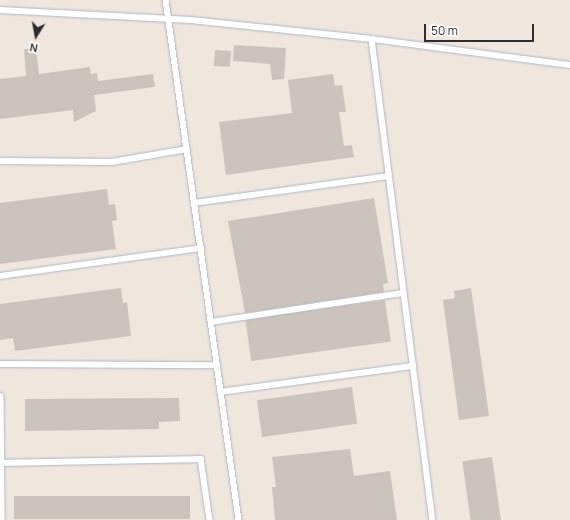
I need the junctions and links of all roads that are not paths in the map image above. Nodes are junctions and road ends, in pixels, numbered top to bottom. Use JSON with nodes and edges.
{"nodes":[{"id":1,"x":166,"y":0,"type":"edge"},
{"id":2,"x":0,"y":10,"type":"edge"},
{"id":3,"x":169,"y":18,"type":"junction"},
{"id":4,"x":372,"y":39,"type":"junction"},
{"id":5,"x":570,"y":65,"type":"edge"},
{"id":6,"x":187,"y":149,"type":"junction"},
{"id":7,"x":0,"y":161,"type":"edge"},
{"id":8,"x":389,"y":176,"type":"junction"},
{"id":9,"x":194,"y":203,"type":"junction"},
{"id":10,"x":200,"y":248,"type":"junction"},
{"id":11,"x":0,"y":276,"type":"edge"},
{"id":12,"x":403,"y":293,"type":"junction"},
{"id":13,"x":211,"y":322,"type":"junction"},
{"id":14,"x":0,"y":364,"type":"edge"},
{"id":15,"x":216,"y":365,"type":"junction"},
{"id":16,"x":413,"y":366,"type":"junction"},
{"id":17,"x":220,"y":392,"type":"junction"},
{"id":18,"x":1,"y":396,"type":"edge"},
{"id":19,"x":0,"y":463,"type":"edge"},
{"id":20,"x":2,"y":520,"type":"edge"},
{"id":21,"x":210,"y":520,"type":"edge"},
{"id":22,"x":239,"y":520,"type":"edge"},
{"id":23,"x":434,"y":520,"type":"edge"}],
"edges":[{"from":1,"to":3,"type":"lane"},
{"from":2,"to":3,"type":"lane"},
{"from":3,"to":4,"type":"lane"},
{"from":3,"to":6,"type":"lane"},
{"from":4,"to":5,"type":"lane"},
{"from":4,"to":8,"type":"lane"},
{"from":6,"to":7,"type":"lane"},
{"from":6,"to":9,"type":"lane"},
{"from":8,"to":9,"type":"lane"},
{"from":8,"to":12,"type":"lane"},
{"from":9,"to":10,"type":"lane"},
{"from":10,"to":11,"type":"lane"},
{"from":10,"to":13,"type":"lane"},
{"from":12,"to":13,"type":"lane"},
{"from":12,"to":16,"type":"lane"},
{"from":13,"to":15,"type":"lane"},
{"from":14,"to":15,"type":"lane"},
{"from":15,"to":17,"type":"lane"},
{"from":16,"to":17,"type":"lane"},
{"from":16,"to":23,"type":"lane"},
{"from":17,"to":22,"type":"lane"},
{"from":18,"to":19,"type":"lane"},
{"from":19,"to":20,"type":"lane"},
{"from":19,"to":21,"type":"lane"}]}
